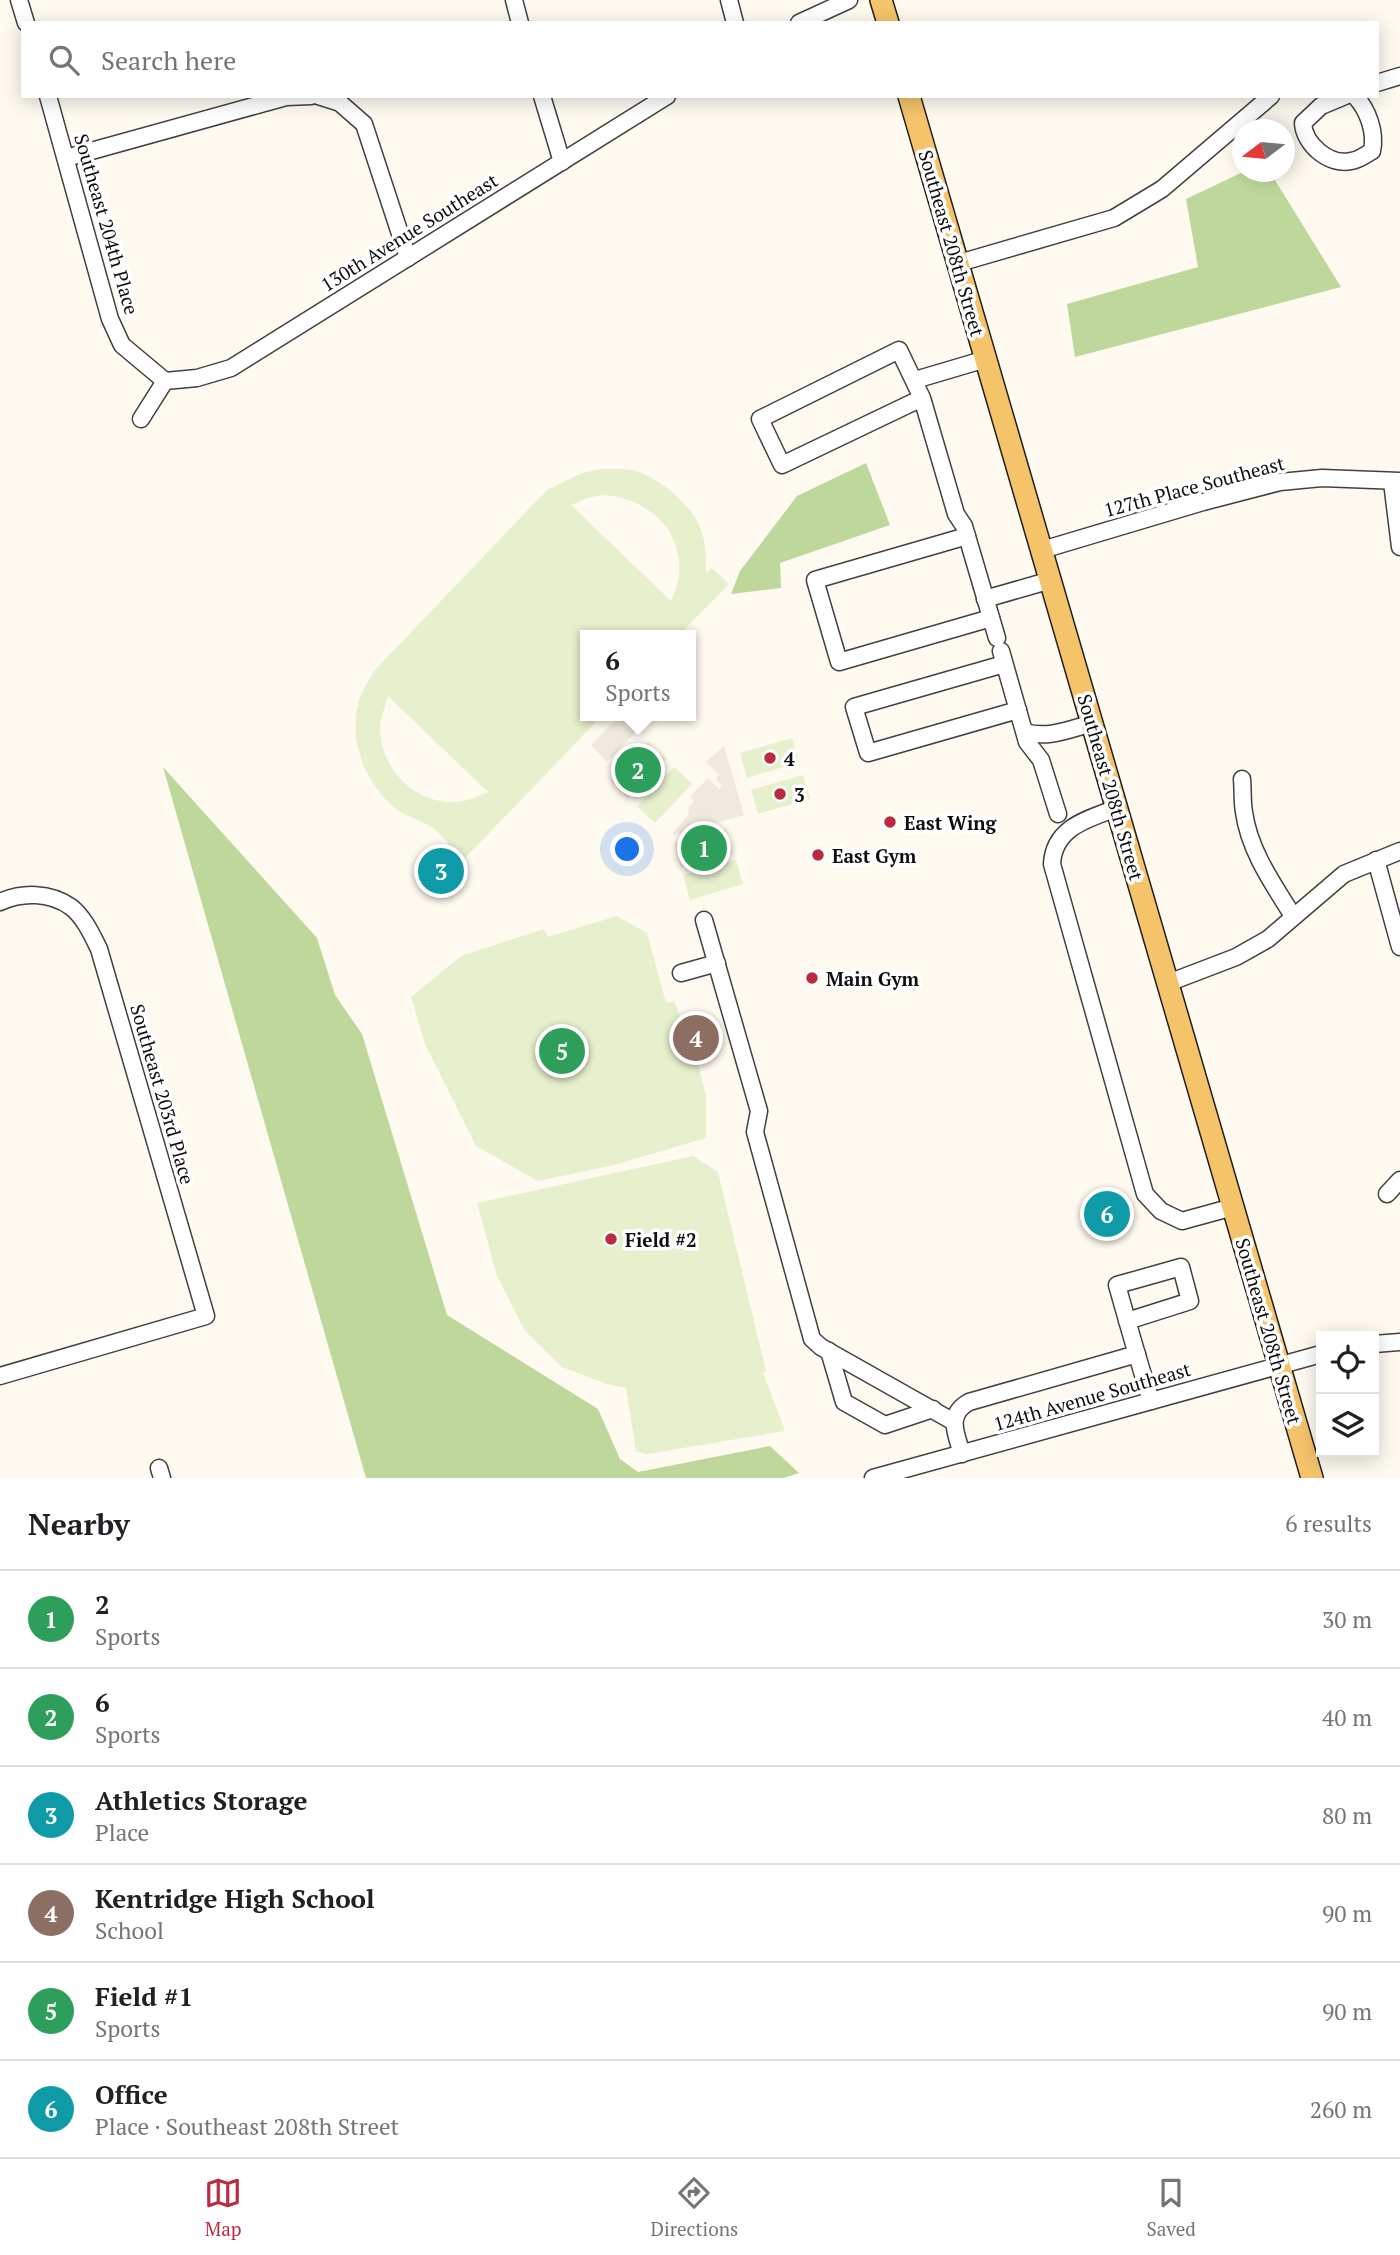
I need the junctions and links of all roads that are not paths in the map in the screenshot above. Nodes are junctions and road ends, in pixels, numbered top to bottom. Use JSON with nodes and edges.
{"nodes":[{"id":1,"x":19,"y":0,"type":"edge"},
{"id":2,"x":514,"y":0,"type":"edge"},
{"id":3,"x":729,"y":0,"type":"edge"},
{"id":4,"x":849,"y":0,"type":"edge"},
{"id":5,"x":881,"y":0,"type":"edge"},
{"id":6,"x":25,"y":21,"type":"edge"},
{"id":7,"x":519,"y":21,"type":"edge"},
{"id":8,"x":734,"y":21,"type":"edge"},
{"id":9,"x":803,"y":21,"type":"edge"},
{"id":10,"x":887,"y":21,"type":"edge"},
{"id":11,"x":1400,"y":76,"type":"edge"},
{"id":12,"x":1379,"y":82,"type":"edge"},
{"id":13,"x":49,"y":98,"type":"edge"},
{"id":14,"x":282,"y":98,"type":"edge"},
{"id":15,"x":324,"y":98,"type":"edge"},
{"id":16,"x":543,"y":98,"type":"edge"},
{"id":17,"x":664,"y":98,"type":"edge"},
{"id":18,"x":910,"y":98,"type":"edge"},
{"id":19,"x":1269,"y":98,"type":"edge"},
{"id":20,"x":1340,"y":98,"type":"edge"},
{"id":21,"x":1357,"y":98,"type":"edge"},
{"id":22,"x":66,"y":158,"type":"junction"},
{"id":23,"x":562,"y":162,"type":"junction"},
{"id":24,"x":408,"y":258,"type":"junction"},
{"id":25,"x":959,"y":263,"type":"junction"},
{"id":26,"x":986,"y":359,"type":"junction"},
{"id":27,"x":915,"y":380,"type":"junction"},
{"id":28,"x":165,"y":381,"type":"junction"},
{"id":29,"x":922,"y":398,"type":"junction"},
{"id":30,"x":141,"y":419,"type":"dead end"},
{"id":31,"x":1396,"y":481,"type":"edge"},
{"id":32,"x":967,"y":536,"type":"junction"},
{"id":33,"x":1400,"y":547,"type":"edge"},
{"id":34,"x":1042,"y":550,"type":"junction"},
{"id":35,"x":1051,"y":580,"type":"junction"},
{"id":36,"x":985,"y":599,"type":"junction"},
{"id":37,"x":991,"y":618,"type":"junction"},
{"id":38,"x":1001,"y":651,"type":"junction"},
{"id":39,"x":1018,"y":710,"type":"junction"},
{"id":40,"x":1093,"y":723,"type":"junction"},
{"id":41,"x":1025,"y":732,"type":"junction"},
{"id":42,"x":1242,"y":779,"type":"dead end"},
{"id":43,"x":1117,"y":808,"type":"junction"},
{"id":44,"x":1058,"y":814,"type":"dead end"},
{"id":45,"x":1400,"y":851,"type":"edge"},
{"id":46,"x":1377,"y":860,"type":"junction"},
{"id":47,"x":0,"y":902,"type":"edge"},
{"id":48,"x":1293,"y":916,"type":"junction"},
{"id":49,"x":704,"y":920,"type":"dead end"},
{"id":50,"x":1400,"y":947,"type":"edge"},
{"id":51,"x":717,"y":963,"type":"junction"},
{"id":52,"x":681,"y":974,"type":"dead end"},
{"id":53,"x":1168,"y":982,"type":"junction"},
{"id":54,"x":1400,"y":1180,"type":"edge"},
{"id":55,"x":1387,"y":1194,"type":"dead end"},
{"id":56,"x":1234,"y":1208,"type":"junction"},
{"id":57,"x":1127,"y":1321,"type":"junction"},
{"id":58,"x":1400,"y":1342,"type":"edge"},
{"id":59,"x":1379,"y":1343,"type":"edge"},
{"id":60,"x":829,"y":1351,"type":"junction"},
{"id":61,"x":1137,"y":1354,"type":"junction"},
{"id":62,"x":1316,"y":1355,"type":"edge"},
{"id":63,"x":1280,"y":1365,"type":"junction"},
{"id":64,"x":0,"y":1376,"type":"edge"},
{"id":65,"x":1151,"y":1401,"type":"junction"},
{"id":66,"x":933,"y":1409,"type":"junction"},
{"id":67,"x":954,"y":1422,"type":"junction"},
{"id":68,"x":962,"y":1454,"type":"junction"},
{"id":69,"x":930,"y":1471,"type":"edge"},
{"id":70,"x":873,"y":1478,"type":"edge"},
{"id":71,"x":1312,"y":1478,"type":"edge"}],
"edges":[{"from":1,"to":6,"type":"street"},
{"from":2,"to":7,"type":"street"},
{"from":3,"to":8,"type":"street"},
{"from":4,"to":9,"type":"street"},
{"from":5,"to":10,"type":"main road"},
{"from":11,"to":12,"type":"street"},
{"from":13,"to":22,"type":"street","name":"Southeast 204th Place"},
{"from":14,"to":22,"type":"street"},
{"from":15,"to":24,"type":"street"},
{"from":16,"to":23,"type":"street"},
{"from":17,"to":23,"type":"street","name":"130th Avenue Southeast"},
{"from":18,"to":25,"type":"main road","name":"Southeast 208th Street"},
{"from":19,"to":25,"type":"street"},
{"from":20,"to":21,"type":"street"},
{"from":22,"to":28,"type":"street","name":"Southeast 204th Place"},
{"from":23,"to":24,"type":"street","name":"130th Avenue Southeast"},
{"from":24,"to":28,"type":"street","name":"130th Avenue Southeast"},
{"from":25,"to":26,"type":"main road","name":"Southeast 208th Street"},
{"from":26,"to":27,"type":"street"},
{"from":26,"to":34,"type":"main road","name":"Southeast 208th Street"},
{"from":27,"to":29,"type":"street"},
{"from":27,"to":29,"type":"street"},
{"from":28,"to":30,"type":"street"},
{"from":29,"to":32,"type":"street"},
{"from":31,"to":33,"type":"street"},
{"from":31,"to":34,"type":"street","name":"127th Place Southeast"},
{"from":32,"to":36,"type":"street"},
{"from":32,"to":37,"type":"street"},
{"from":34,"to":35,"type":"main road","name":"Southeast 208th Street"},
{"from":35,"to":36,"type":"street"},
{"from":35,"to":40,"type":"main road","name":"Southeast 208th Street"},
{"from":36,"to":37,"type":"street"},
{"from":37,"to":38,"type":"street"},
{"from":38,"to":39,"type":"street"},
{"from":38,"to":39,"type":"street"},
{"from":39,"to":41,"type":"street"},
{"from":40,"to":41,"type":"street"},
{"from":40,"to":43,"type":"main road","name":"Southeast 208th Street"},
{"from":41,"to":44,"type":"street"},
{"from":42,"to":48,"type":"street"},
{"from":43,"to":53,"type":"main road","name":"Southeast 208th Street"},
{"from":43,"to":56,"type":"street"},
{"from":45,"to":46,"type":"street"},
{"from":46,"to":48,"type":"street"},
{"from":46,"to":50,"type":"street"},
{"from":47,"to":64,"type":"street","name":"Southeast 203rd Place"},
{"from":48,"to":53,"type":"street"},
{"from":49,"to":51,"type":"street"},
{"from":51,"to":52,"type":"street"},
{"from":51,"to":60,"type":"street"},
{"from":53,"to":56,"type":"main road","name":"Southeast 208th Street"},
{"from":54,"to":55,"type":"street"},
{"from":56,"to":63,"type":"main road","name":"Southeast 208th Street"},
{"from":57,"to":57,"type":"street"},
{"from":57,"to":61,"type":"street"},
{"from":58,"to":59,"type":"street"},
{"from":60,"to":66,"type":"street"},
{"from":60,"to":66,"type":"street"},
{"from":61,"to":65,"type":"street"},
{"from":61,"to":67,"type":"street"},
{"from":62,"to":63,"type":"street","name":"124th Avenue Southeast"},
{"from":63,"to":65,"type":"street","name":"124th Avenue Southeast"},
{"from":63,"to":71,"type":"main road","name":"Southeast 208th Street"},
{"from":65,"to":68,"type":"street","name":"124th Avenue Southeast"},
{"from":66,"to":67,"type":"street"},
{"from":67,"to":68,"type":"street"},
{"from":68,"to":69,"type":"street","name":"124th Avenue Southeast"},
{"from":69,"to":70,"type":"street","name":"124th Avenue Southeast"}]}
